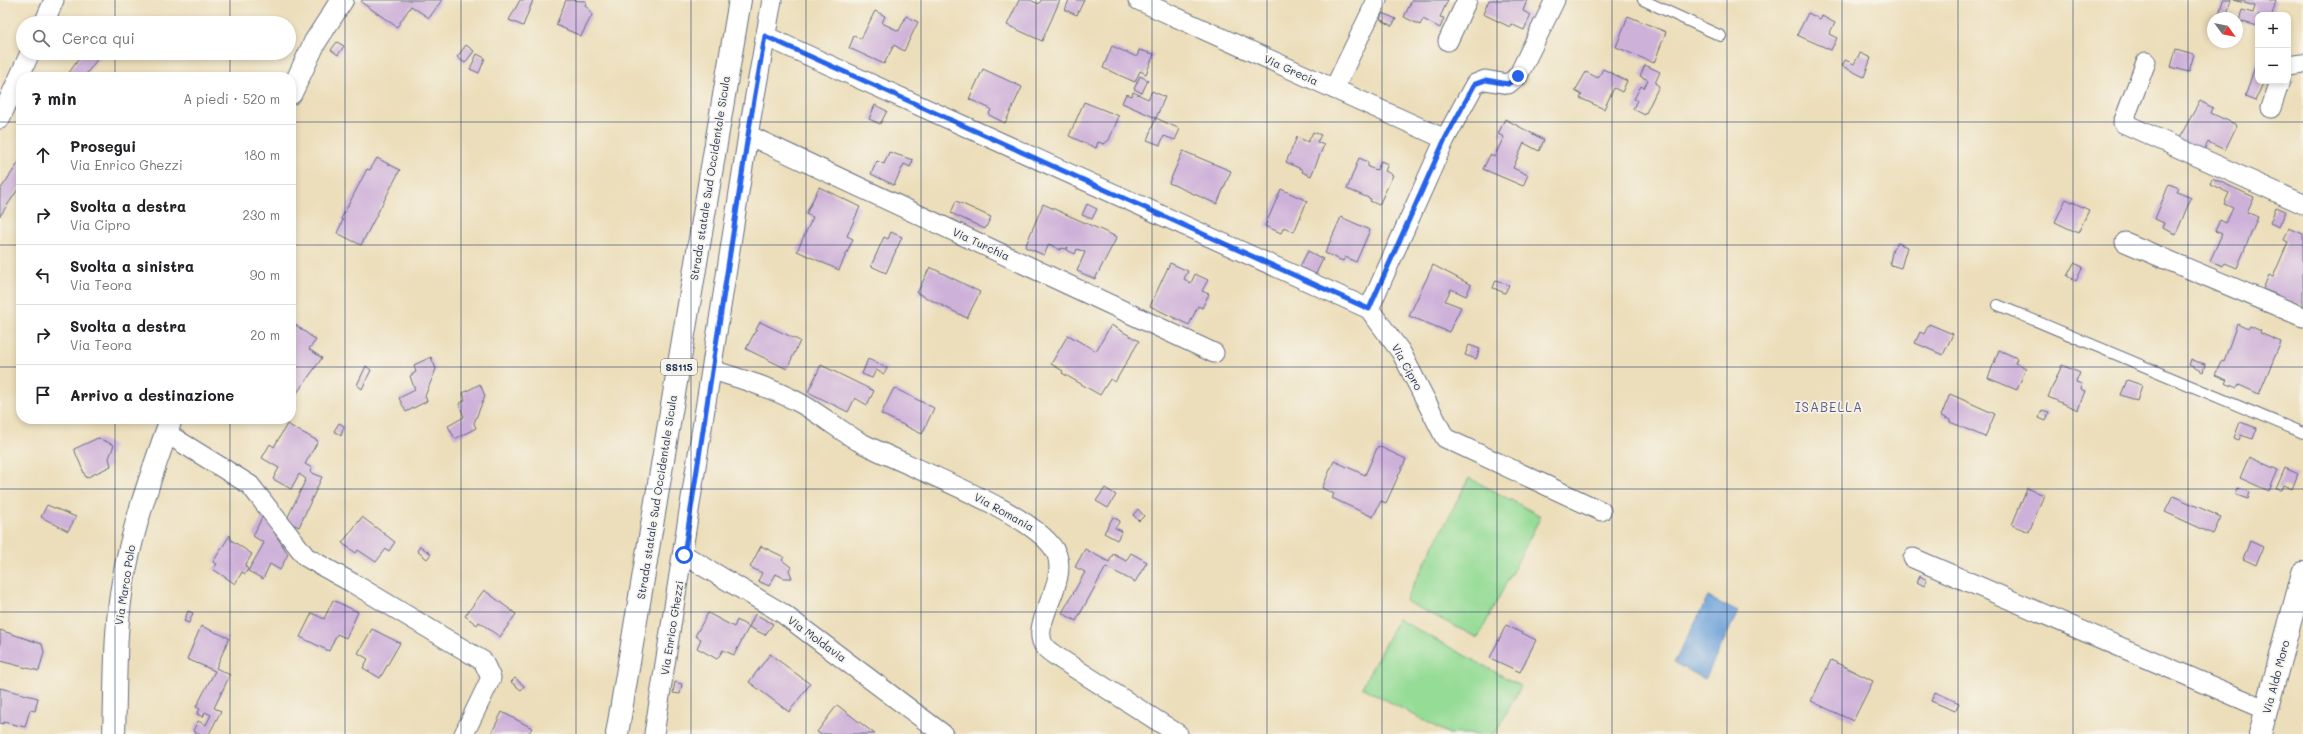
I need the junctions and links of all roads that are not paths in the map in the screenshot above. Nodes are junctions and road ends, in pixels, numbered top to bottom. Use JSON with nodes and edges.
{"nodes":[{"id":1,"x":54,"y":0,"type":"edge"},
{"id":2,"x":342,"y":0,"type":"edge"},
{"id":3,"x":740,"y":0,"type":"edge"},
{"id":4,"x":772,"y":0,"type":"edge"},
{"id":5,"x":1138,"y":0,"type":"edge"},
{"id":6,"x":1377,"y":0,"type":"edge"},
{"id":7,"x":1467,"y":0,"type":"edge"},
{"id":8,"x":1555,"y":0,"type":"edge"},
{"id":9,"x":1644,"y":0,"type":"edge"},
{"id":10,"x":47,"y":16,"type":"edge"},
{"id":11,"x":765,"y":36,"type":"junction"},
{"id":12,"x":1721,"y":36,"type":"dead end"},
{"id":13,"x":1448,"y":40,"type":"dead end"},
{"id":14,"x":27,"y":60,"type":"edge"},
{"id":15,"x":2146,"y":62,"type":"dead end"},
{"id":16,"x":2303,"y":64,"type":"edge"},
{"id":17,"x":2291,"y":66,"type":"edge"},
{"id":18,"x":21,"y":72,"type":"edge"},
{"id":19,"x":296,"y":82,"type":"edge"},
{"id":20,"x":16,"y":84,"type":"edge"},
{"id":21,"x":2279,"y":84,"type":"edge"},
{"id":22,"x":1334,"y":89,"type":"junction"},
{"id":23,"x":2271,"y":108,"type":"dead end"},
{"id":24,"x":0,"y":119,"type":"edge"},
{"id":25,"x":748,"y":135,"type":"junction"},
{"id":26,"x":1445,"y":139,"type":"junction"},
{"id":27,"x":2303,"y":204,"type":"edge"},
{"id":28,"x":2125,"y":242,"type":"dead end"},
{"id":29,"x":1998,"y":305,"type":"dead end"},
{"id":30,"x":1369,"y":309,"type":"junction"},
{"id":31,"x":2303,"y":317,"type":"edge"},
{"id":32,"x":1214,"y":353,"type":"dead end"},
{"id":33,"x":712,"y":370,"type":"junction"},
{"id":34,"x":169,"y":426,"type":"edge"},
{"id":35,"x":2303,"y":433,"type":"edge"},
{"id":36,"x":1601,"y":512,"type":"dead end"},
{"id":37,"x":684,"y":555,"type":"junction"},
{"id":38,"x":1913,"y":558,"type":"dead end"},
{"id":39,"x":2303,"y":573,"type":"edge"},
{"id":40,"x":2299,"y":609,"type":"edge"},
{"id":41,"x":2267,"y":710,"type":"junction"},
{"id":42,"x":114,"y":734,"type":"edge"},
{"id":43,"x":464,"y":734,"type":"edge"},
{"id":44,"x":617,"y":734,"type":"edge"},
{"id":45,"x":654,"y":734,"type":"edge"},
{"id":46,"x":943,"y":734,"type":"edge"},
{"id":47,"x":1178,"y":734,"type":"edge"},
{"id":48,"x":2260,"y":734,"type":"edge"}],
"edges":[{"from":1,"to":10,"type":"street"},
{"from":2,"to":19,"type":"main road"},
{"from":3,"to":44,"type":"main road","name":"Strada statale Sud Occidentale Sicula","number":"SS115"},
{"from":4,"to":11,"type":"street","name":"Via Enrico Ghezzi"},
{"from":5,"to":22,"type":"street","name":"Via Grecia"},
{"from":6,"to":22,"type":"street"},
{"from":7,"to":13,"type":"street"},
{"from":8,"to":26,"type":"street"},
{"from":9,"to":12,"type":"lane"},
{"from":11,"to":25,"type":"street","name":"Via Enrico Ghezzi"},
{"from":11,"to":30,"type":"street","name":"Via Cipro"},
{"from":14,"to":18,"type":"street"},
{"from":15,"to":27,"type":"street"},
{"from":16,"to":17,"type":"street"},
{"from":20,"to":24,"type":"street"},
{"from":21,"to":23,"type":"street"},
{"from":22,"to":26,"type":"street","name":"Via Grecia"},
{"from":25,"to":32,"type":"street","name":"Via Turchia"},
{"from":25,"to":33,"type":"street","name":"Via Enrico Ghezzi"},
{"from":26,"to":30,"type":"street"},
{"from":28,"to":31,"type":"street"},
{"from":29,"to":35,"type":"lane"},
{"from":30,"to":36,"type":"street","name":"Via Cipro"},
{"from":33,"to":37,"type":"street","name":"Via Enrico Ghezzi"},
{"from":33,"to":47,"type":"street","name":"Via Romania"},
{"from":34,"to":42,"type":"main road","name":"Via Marco Polo"},
{"from":34,"to":43,"type":"street"},
{"from":37,"to":45,"type":"street","name":"Via Enrico Ghezzi"},
{"from":37,"to":46,"type":"street","name":"Via Moldavia"},
{"from":38,"to":41,"type":"street"},
{"from":39,"to":40,"type":"main road","name":"Via Aldo Moro"},
{"from":40,"to":41,"type":"main road","name":"Via Aldo Moro"},
{"from":41,"to":48,"type":"main road","name":"Via Aldo Moro"}]}
